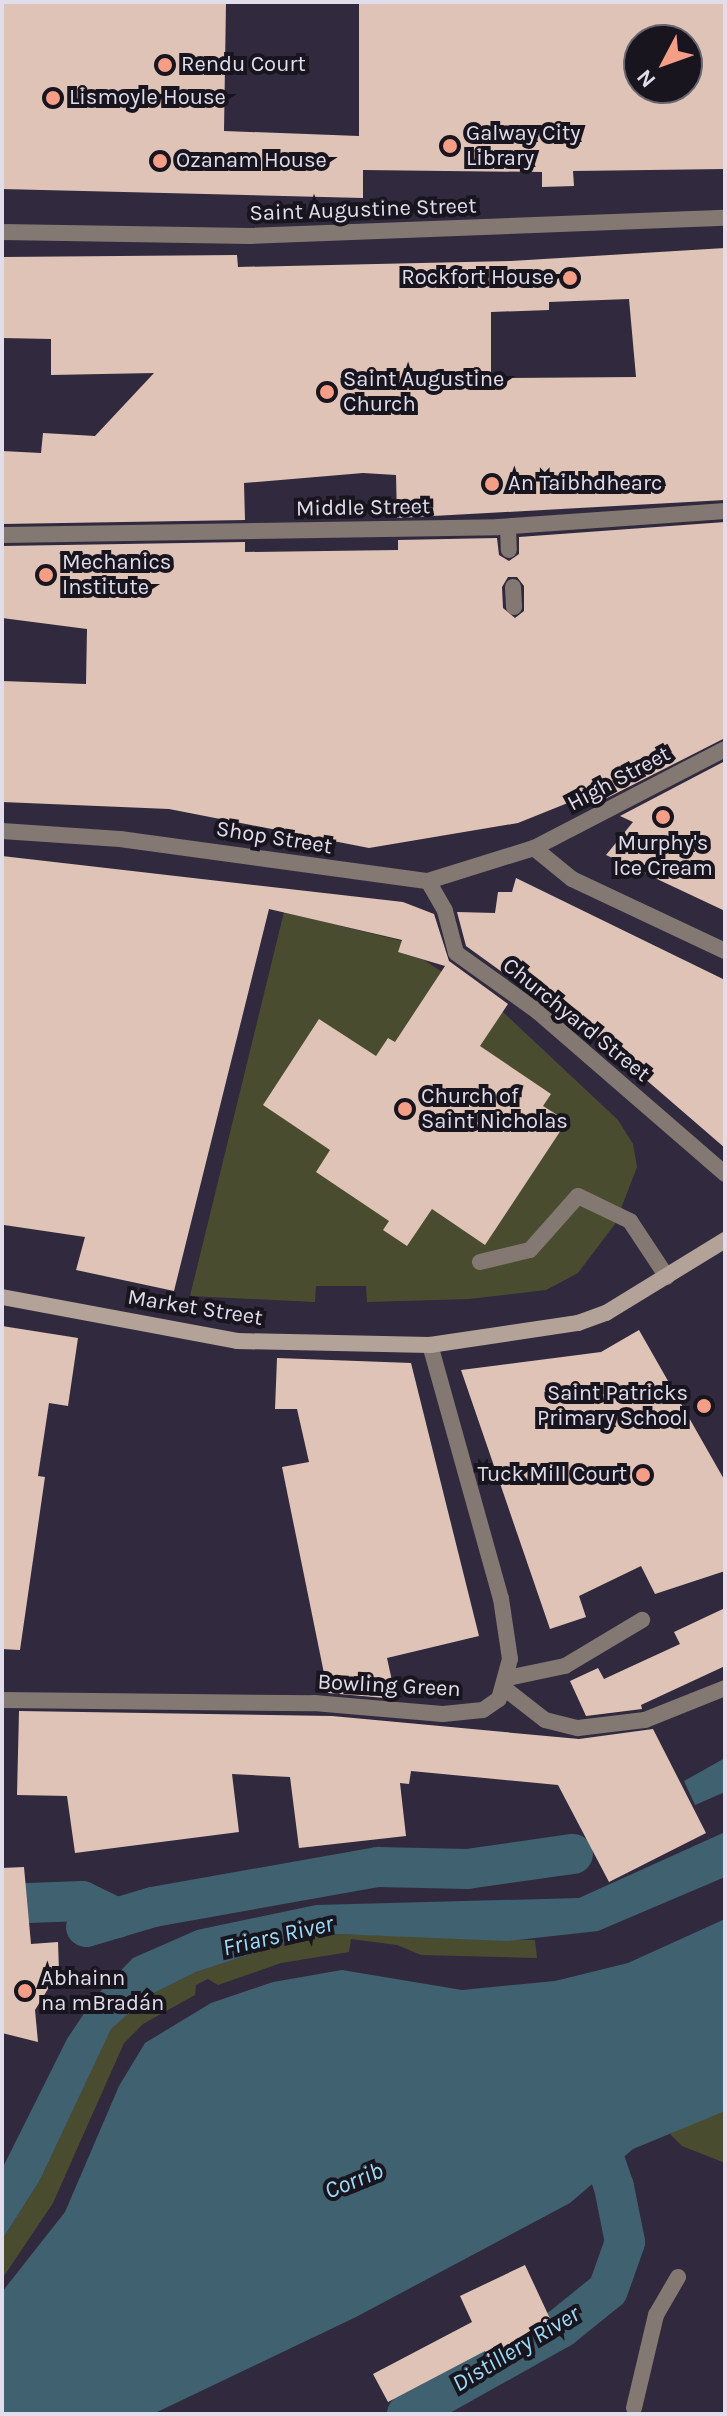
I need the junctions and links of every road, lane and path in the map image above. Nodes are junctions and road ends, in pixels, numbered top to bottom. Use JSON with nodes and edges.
{"nodes":[{"id":1,"x":725,"y":218,"type":"edge"},
{"id":2,"x":2,"y":232,"type":"edge"},
{"id":3,"x":725,"y":511,"type":"edge"},
{"id":4,"x":508,"y":527,"type":"junction"},
{"id":5,"x":2,"y":535,"type":"edge"},
{"id":6,"x":509,"y":550,"type":"dead end"},
{"id":7,"x":513,"y":587,"type":"dead end"},
{"id":8,"x":514,"y":607,"type":"dead end"},
{"id":9,"x":725,"y":749,"type":"edge"},
{"id":10,"x":2,"y":831,"type":"edge"},
{"id":11,"x":534,"y":848,"type":"junction"},
{"id":12,"x":428,"y":881,"type":"junction"},
{"id":13,"x":725,"y":951,"type":"edge"},
{"id":14,"x":725,"y":1174,"type":"edge"},
{"id":15,"x":725,"y":1240,"type":"edge"},
{"id":16,"x":480,"y":1262,"type":"dead end"},
{"id":17,"x":667,"y":1277,"type":"junction"},
{"id":18,"x":2,"y":1297,"type":"edge"},
{"id":19,"x":430,"y":1345,"type":"junction"},
{"id":20,"x":642,"y":1620,"type":"dead end"},
{"id":21,"x":506,"y":1683,"type":"junction"},
{"id":22,"x":725,"y":1688,"type":"edge"},
{"id":23,"x":2,"y":1700,"type":"edge"},
{"id":24,"x":678,"y":2277,"type":"dead end"},
{"id":25,"x":634,"y":2408,"type":"dead end"}],
"edges":[{"from":1,"to":2,"type":"street","name":"Saint Augustine Street"},
{"from":3,"to":4,"type":"street","name":"Middle Street"},
{"from":4,"to":5,"type":"street","name":"Middle Street"},
{"from":4,"to":6,"type":"street"},
{"from":7,"to":8,"type":"street"},
{"from":9,"to":11,"type":"street","name":"High Street"},
{"from":10,"to":12,"type":"street","name":"Shop Street"},
{"from":11,"to":12,"type":"street","name":"Shop Street"},
{"from":11,"to":13,"type":"street"},
{"from":12,"to":14,"type":"street","name":"Churchyard Street"},
{"from":15,"to":17,"type":"street","name":"Market Street"},
{"from":16,"to":17,"type":"street"},
{"from":17,"to":19,"type":"street","name":"Market Street"},
{"from":18,"to":19,"type":"street","name":"Market Street"},
{"from":19,"to":21,"type":"street"},
{"from":20,"to":21,"type":"street"},
{"from":21,"to":22,"type":"street"},
{"from":21,"to":23,"type":"street","name":"Bowling Green"},
{"from":24,"to":25,"type":"street"}]}
